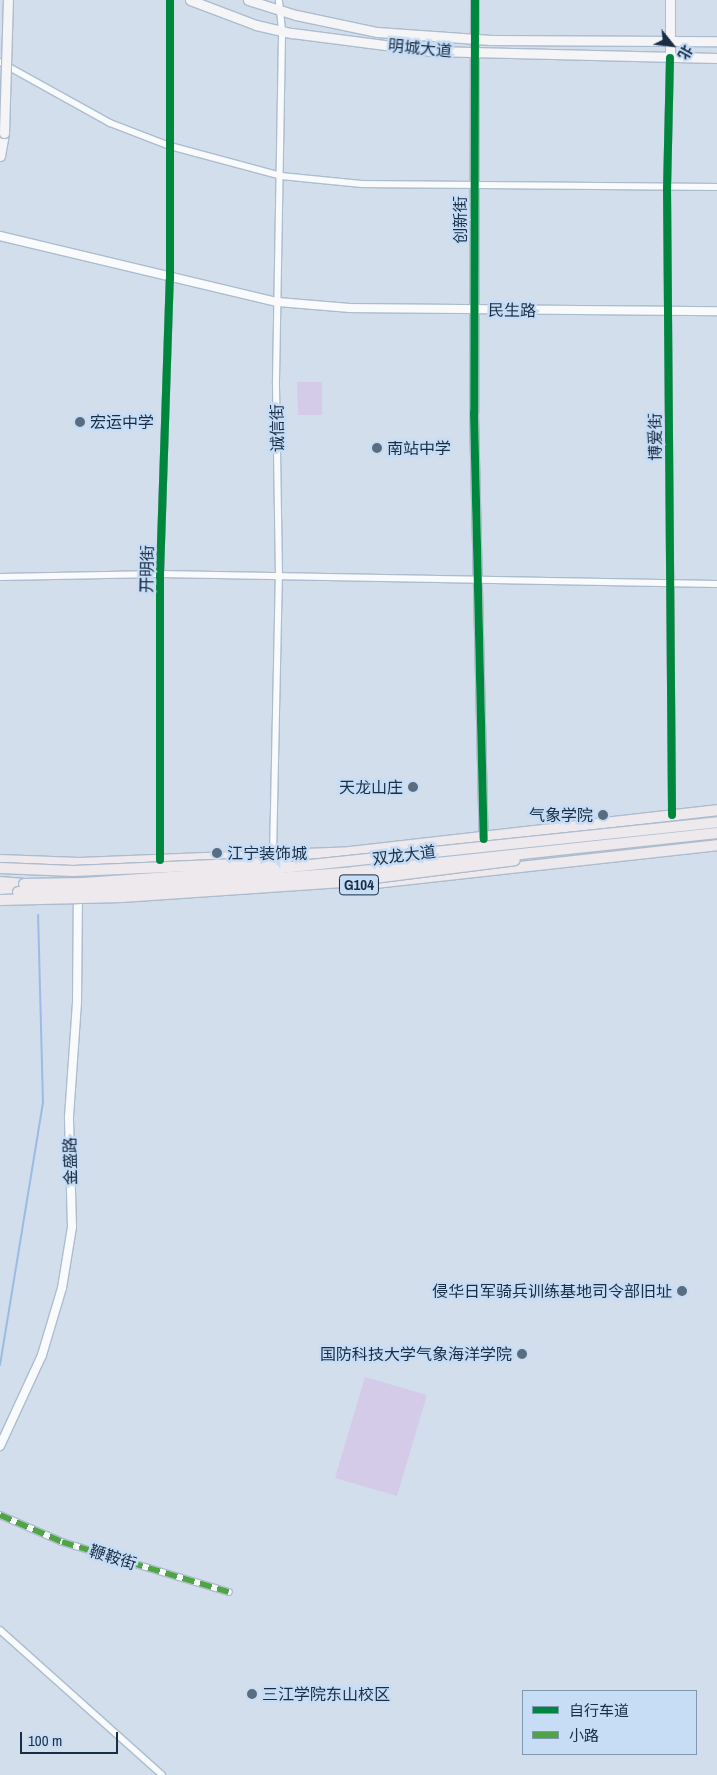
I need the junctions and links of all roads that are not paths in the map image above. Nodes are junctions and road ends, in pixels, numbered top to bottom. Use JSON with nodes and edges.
{"nodes":[{"id":1,"x":8,"y":0,"type":"edge"},
{"id":2,"x":170,"y":0,"type":"edge"},
{"id":3,"x":190,"y":0,"type":"edge"},
{"id":4,"x":248,"y":0,"type":"edge"},
{"id":5,"x":279,"y":0,"type":"edge"},
{"id":6,"x":475,"y":0,"type":"edge"},
{"id":7,"x":670,"y":0,"type":"edge"},
{"id":8,"x":279,"y":10,"type":"junction"},
{"id":9,"x":282,"y":30,"type":"junction"},
{"id":10,"x":475,"y":40,"type":"junction"},
{"id":11,"x":717,"y":41,"type":"edge"},
{"id":12,"x":670,"y":42,"type":"junction"},
{"id":13,"x":475,"y":53,"type":"junction"},
{"id":14,"x":670,"y":58,"type":"junction"},
{"id":15,"x":717,"y":58,"type":"edge"},
{"id":16,"x":0,"y":62,"type":"edge"},
{"id":17,"x":170,"y":146,"type":"junction"},
{"id":18,"x":0,"y":156,"type":"edge"},
{"id":19,"x":280,"y":176,"type":"junction"},
{"id":20,"x":474,"y":185,"type":"junction"},
{"id":21,"x":667,"y":187,"type":"junction"},
{"id":22,"x":717,"y":187,"type":"edge"},
{"id":23,"x":0,"y":236,"type":"edge"},
{"id":24,"x":170,"y":279,"type":"junction"},
{"id":25,"x":278,"y":302,"type":"junction"},
{"id":26,"x":474,"y":309,"type":"junction"},
{"id":27,"x":669,"y":311,"type":"junction"},
{"id":28,"x":717,"y":312,"type":"edge"},
{"id":29,"x":160,"y":574,"type":"junction"},
{"id":30,"x":0,"y":577,"type":"edge"},
{"id":31,"x":279,"y":577,"type":"junction"},
{"id":32,"x":478,"y":578,"type":"junction"},
{"id":33,"x":668,"y":582,"type":"junction"},
{"id":34,"x":717,"y":584,"type":"edge"},
{"id":35,"x":717,"y":810,"type":"edge"},
{"id":36,"x":672,"y":816,"type":"junction"},
{"id":37,"x":717,"y":822,"type":"edge"},
{"id":38,"x":717,"y":833,"type":"edge"},
{"id":39,"x":484,"y":839,"type":"junction"},
{"id":40,"x":717,"y":845,"type":"edge"},
{"id":41,"x":579,"y":848,"type":"junction"},
{"id":42,"x":273,"y":856,"type":"junction"},
{"id":43,"x":0,"y":860,"type":"edge"},
{"id":44,"x":160,"y":860,"type":"junction"},
{"id":45,"x":352,"y":861,"type":"junction"},
{"id":46,"x":79,"y":863,"type":"junction"},
{"id":47,"x":0,"y":868,"type":"edge"},
{"id":48,"x":0,"y":882,"type":"edge"},
{"id":49,"x":0,"y":891,"type":"edge"},
{"id":50,"x":0,"y":898,"type":"edge"},
{"id":51,"x":78,"y":902,"type":"junction"},
{"id":52,"x":0,"y":1446,"type":"edge"},
{"id":53,"x":0,"y":1514,"type":"edge"},
{"id":54,"x":229,"y":1592,"type":"dead end"},
{"id":55,"x":0,"y":1630,"type":"edge"},
{"id":56,"x":162,"y":1775,"type":"edge"}],
"edges":[{"from":1,"to":18,"type":"main road","bridge":true},
{"from":2,"to":17,"type":"street","name":"开明街"},
{"from":3,"to":9,"type":"main road","name":"明城大道"},
{"from":4,"to":8,"type":"main road","name":"明城大道"},
{"from":5,"to":8,"type":"street","name":"诚信街"},
{"from":6,"to":10,"type":"street","name":"创新街"},
{"from":7,"to":12,"type":"main road","name":"博爱街"},
{"from":8,"to":9,"type":"street","name":"诚信街"},
{"from":8,"to":10,"type":"main road","name":"明城大道"},
{"from":9,"to":13,"type":"main road","name":"明城大道"},
{"from":9,"to":19,"type":"street","name":"诚信街"},
{"from":10,"to":12,"type":"main road","name":"明城大道"},
{"from":10,"to":13,"type":"street","name":"创新街"},
{"from":11,"to":12,"type":"main road","name":"明城大道"},
{"from":12,"to":14,"type":"main road","name":"博爱街"},
{"from":13,"to":14,"type":"main road","name":"明城大道"},
{"from":13,"to":20,"type":"street","name":"创新街"},
{"from":14,"to":15,"type":"main road","name":"明城大道"},
{"from":14,"to":21,"type":"street","name":"博爱街"},
{"from":16,"to":17,"type":"street"},
{"from":17,"to":19,"type":"street"},
{"from":17,"to":24,"type":"street","name":"开明街"},
{"from":19,"to":20,"type":"street"},
{"from":19,"to":25,"type":"street","name":"诚信街"},
{"from":20,"to":21,"type":"street"},
{"from":20,"to":26,"type":"street","name":"创新街"},
{"from":21,"to":22,"type":"street"},
{"from":21,"to":27,"type":"street","name":"博爱街"},
{"from":23,"to":24,"type":"street","name":"民生路"},
{"from":24,"to":25,"type":"street","name":"民生路"},
{"from":24,"to":29,"type":"street","name":"开明街"},
{"from":25,"to":26,"type":"street","name":"民生路"},
{"from":25,"to":31,"type":"street","name":"诚信街"},
{"from":26,"to":27,"type":"street","name":"民生路"},
{"from":26,"to":32,"type":"street","name":"创新街"},
{"from":27,"to":28,"type":"street","name":"民生路"},
{"from":27,"to":33,"type":"street","name":"博爱街"},
{"from":29,"to":30,"type":"street"},
{"from":29,"to":31,"type":"street"},
{"from":29,"to":44,"type":"street","name":"开明街"},
{"from":31,"to":32,"type":"street"},
{"from":31,"to":42,"type":"street","name":"诚信街"},
{"from":32,"to":33,"type":"street"},
{"from":32,"to":39,"type":"street","name":"创新街"},
{"from":33,"to":34,"type":"street"},
{"from":33,"to":36,"type":"street","name":"博爱街"},
{"from":35,"to":36,"type":"highway","name":"双龙大道","number":"G104"},
{"from":36,"to":39,"type":"highway","name":"双龙大道","number":"G104"},
{"from":37,"to":45,"type":"highway","name":"双龙大道","number":"G104","bridge":true},
{"from":38,"to":41,"type":"highway","name":"双龙大道","number":"G104","bridge":true},
{"from":39,"to":42,"type":"highway","name":"双龙大道","number":"G104"},
{"from":40,"to":51,"type":"highway","name":"双龙大道","number":"G104"},
{"from":41,"to":49,"type":"highway","name":"双龙大道","number":"G104","bridge":true},
{"from":41,"to":50,"type":"highway","bridge":true},
{"from":42,"to":44,"type":"highway","name":"双龙大道","number":"G104"},
{"from":43,"to":46,"type":"highway","name":"双龙大道","number":"G104"},
{"from":44,"to":46,"type":"highway","name":"双龙大道","number":"G104"},
{"from":45,"to":47,"type":"highway","bridge":true},
{"from":45,"to":48,"type":"highway","name":"双龙大道","number":"G104","bridge":true},
{"from":46,"to":51,"type":"street","name":"金盛路"},
{"from":50,"to":51,"type":"highway","name":"双龙大道","number":"G104"},
{"from":51,"to":52,"type":"street","name":"金盛路"},
{"from":53,"to":54,"type":"street","name":"鞭鞍街"},
{"from":55,"to":56,"type":"street"}]}
